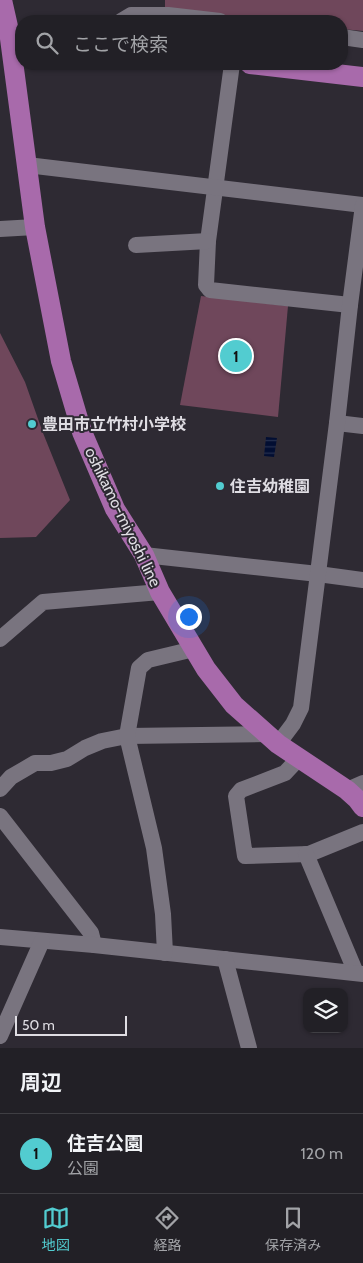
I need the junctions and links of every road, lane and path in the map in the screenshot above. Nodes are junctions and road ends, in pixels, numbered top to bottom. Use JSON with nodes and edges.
{"nodes":[{"id":1,"x":2,"y":0,"type":"edge"},
{"id":2,"x":150,"y":15,"type":"edge"},
{"id":3,"x":175,"y":15,"type":"edge"},
{"id":4,"x":10,"y":32,"type":"edge"},
{"id":5,"x":348,"y":38,"type":"edge"},
{"id":6,"x":363,"y":40,"type":"edge"},
{"id":7,"x":231,"y":70,"type":"edge"},
{"id":8,"x":302,"y":70,"type":"edge"},
{"id":9,"x":363,"y":77,"type":"edge"},
{"id":10,"x":26,"y":165,"type":"junction"},
{"id":11,"x":216,"y":187,"type":"junction"},
{"id":12,"x":35,"y":227,"type":"junction"},
{"id":13,"x":0,"y":230,"type":"edge"},
{"id":14,"x":208,"y":241,"type":"junction"},
{"id":15,"x":136,"y":245,"type":"dead end"},
{"id":16,"x":350,"y":306,"type":"junction"},
{"id":17,"x":337,"y":423,"type":"junction"},
{"id":18,"x":363,"y":426,"type":"edge"},
{"id":19,"x":144,"y":555,"type":"junction"},
{"id":20,"x":318,"y":574,"type":"junction"},
{"id":21,"x":363,"y":580,"type":"edge"},
{"id":22,"x":160,"y":592,"type":"junction"},
{"id":23,"x":0,"y":639,"type":"edge"},
{"id":24,"x":194,"y":649,"type":"junction"},
{"id":25,"x":127,"y":736,"type":"junction"},
{"id":26,"x":272,"y":739,"type":"junction"},
{"id":27,"x":299,"y":758,"type":"junction"},
{"id":28,"x":355,"y":786,"type":"edge"},
{"id":29,"x":0,"y":789,"type":"edge"},
{"id":30,"x":363,"y":807,"type":"edge"},
{"id":31,"x":0,"y":816,"type":"edge"},
{"id":32,"x":363,"y":832,"type":"edge"},
{"id":33,"x":306,"y":854,"type":"junction"},
{"id":34,"x":0,"y":937,"type":"edge"},
{"id":35,"x":42,"y":941,"type":"junction"},
{"id":36,"x":94,"y":946,"type":"junction"},
{"id":37,"x":165,"y":953,"type":"junction"},
{"id":38,"x":225,"y":959,"type":"junction"},
{"id":39,"x":360,"y":973,"type":"edge"},
{"id":40,"x":0,"y":1036,"type":"edge"},
{"id":41,"x":249,"y":1048,"type":"edge"}],
"edges":[{"from":1,"to":4,"type":"main road","name":"oshikamo-miyoshi line"},
{"from":2,"to":3,"type":"street"},
{"from":4,"to":10,"type":"main road","name":"oshikamo-miyoshi line"},
{"from":5,"to":6,"type":"street"},
{"from":7,"to":11,"type":"street"},
{"from":8,"to":9,"type":"main road"},
{"from":10,"to":11,"type":"street"},
{"from":10,"to":12,"type":"main road","name":"oshikamo-miyoshi line"},
{"from":11,"to":14,"type":"street"},
{"from":11,"to":16,"type":"street"},
{"from":12,"to":13,"type":"street"},
{"from":12,"to":19,"type":"main road","name":"oshikamo-miyoshi line"},
{"from":14,"to":15,"type":"street"},
{"from":14,"to":16,"type":"street"},
{"from":16,"to":17,"type":"street"},
{"from":17,"to":18,"type":"street"},
{"from":17,"to":20,"type":"street"},
{"from":19,"to":20,"type":"street"},
{"from":19,"to":22,"type":"main road","name":"oshikamo-miyoshi line"},
{"from":20,"to":21,"type":"street"},
{"from":20,"to":26,"type":"street"},
{"from":22,"to":23,"type":"street"},
{"from":22,"to":24,"type":"main road","name":"oshikamo-miyoshi line"},
{"from":24,"to":25,"type":"street"},
{"from":24,"to":26,"type":"main road","name":"oshikamo-miyoshi line"},
{"from":25,"to":26,"type":"street"},
{"from":25,"to":29,"type":"street"},
{"from":25,"to":37,"type":"street"},
{"from":26,"to":27,"type":"main road","name":"oshikamo-miyoshi line"},
{"from":27,"to":28,"type":"main road","name":"oshikamo-miyoshi line"},
{"from":27,"to":33,"type":"street"},
{"from":28,"to":30,"type":"main road","name":"oshikamo-miyoshi line"},
{"from":31,"to":36,"type":"street"},
{"from":32,"to":33,"type":"street"},
{"from":33,"to":39,"type":"street"},
{"from":34,"to":35,"type":"street"},
{"from":35,"to":36,"type":"street"},
{"from":35,"to":40,"type":"street"},
{"from":36,"to":37,"type":"street"},
{"from":37,"to":38,"type":"street"},
{"from":38,"to":39,"type":"street"},
{"from":38,"to":41,"type":"street"}]}
